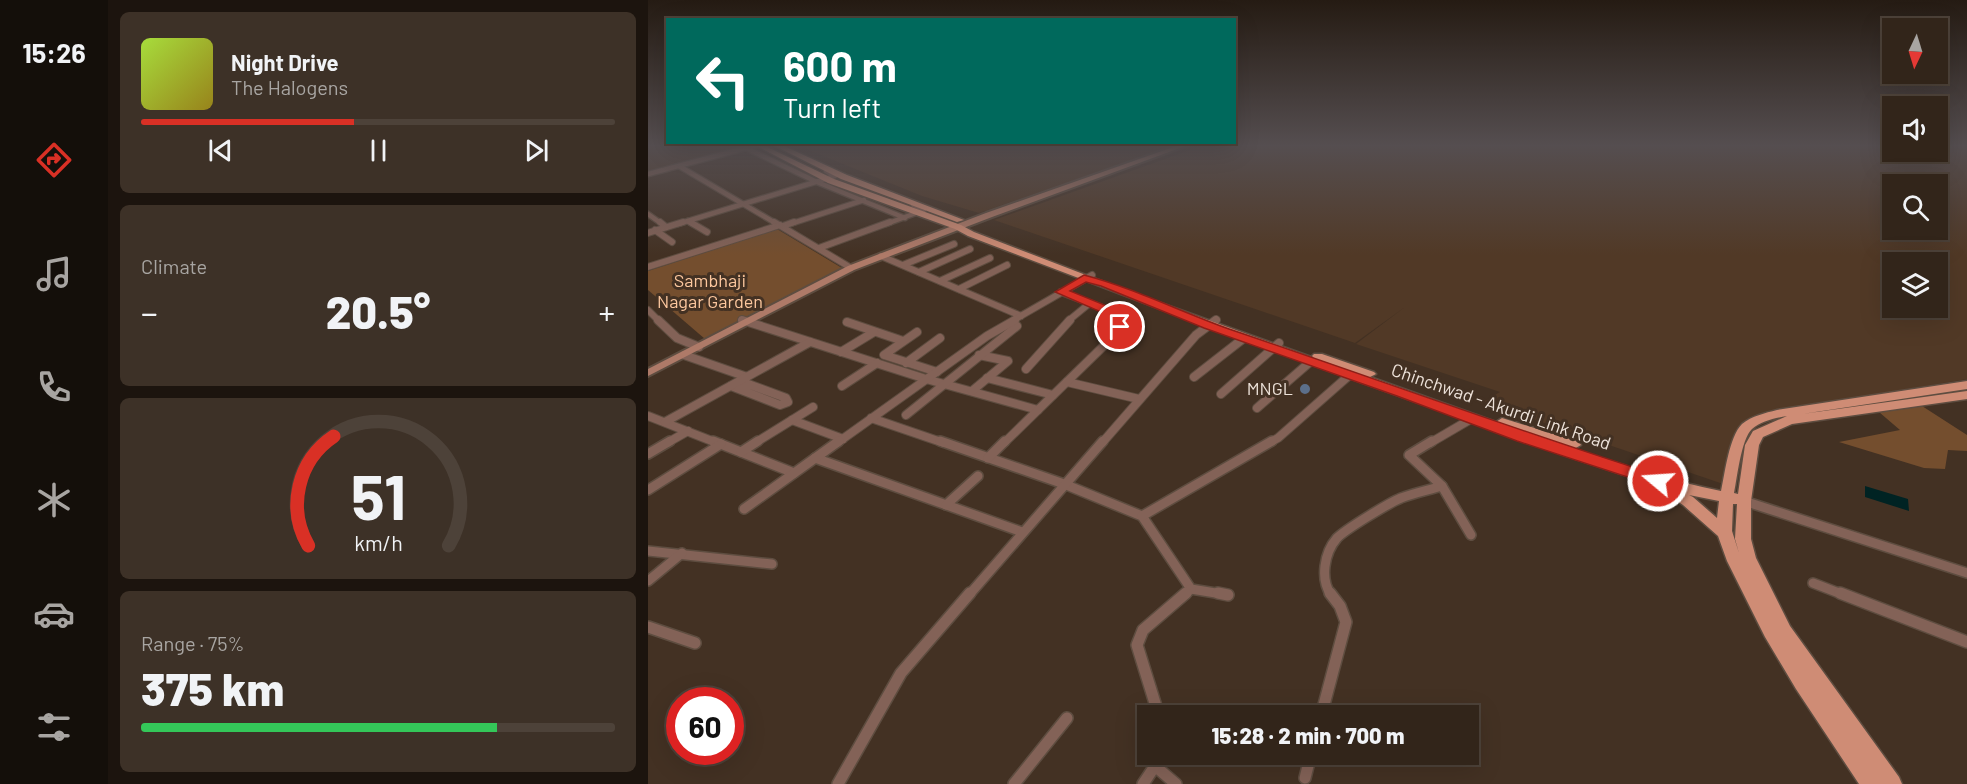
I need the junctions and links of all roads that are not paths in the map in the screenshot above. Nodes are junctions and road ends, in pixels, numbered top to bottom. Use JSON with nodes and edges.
{"nodes":[{"id":1,"x":706,"y":182,"type":"edge"},
{"id":2,"x":817,"y":182,"type":"joint"},
{"id":3,"x":835,"y":182,"type":"edge"},
{"id":4,"x":853,"y":182,"type":"edge"},
{"id":5,"x":1085,"y":182,"type":"edge"},
{"id":6,"x":1088,"y":182,"type":"edge"},
{"id":7,"x":883,"y":195,"type":"junction"},
{"id":8,"x":874,"y":196,"type":"junction"},
{"id":9,"x":862,"y":200,"type":"junction"},
{"id":10,"x":913,"y":202,"type":"junction"},
{"id":11,"x":745,"y":204,"type":"junction"},
{"id":12,"x":918,"y":213,"type":"junction"},
{"id":13,"x":648,"y":214,"type":"edge"},
{"id":14,"x":905,"y":218,"type":"junction"},
{"id":15,"x":985,"y":218,"type":"junction"},
{"id":16,"x":688,"y":220,"type":"junction"},
{"id":17,"x":782,"y":226,"type":"junction"},
{"id":18,"x":962,"y":226,"type":"junction"},
{"id":19,"x":666,"y":227,"type":"junction"},
{"id":20,"x":655,"y":230,"type":"junction"},
{"id":21,"x":648,"y":232,"type":"edge"},
{"id":22,"x":706,"y":232,"type":"dead end"},
{"id":23,"x":672,"y":242,"type":"dead end"},
{"id":24,"x":954,"y":244,"type":"dead end"},
{"id":25,"x":819,"y":248,"type":"junction"},
{"id":26,"x":971,"y":250,"type":"dead end"},
{"id":27,"x":881,"y":256,"type":"junction"},
{"id":28,"x":990,"y":258,"type":"dead end"},
{"id":29,"x":1007,"y":265,"type":"dead end"},
{"id":30,"x":903,"y":266,"type":"junction"},
{"id":31,"x":648,"y":267,"type":"edge"},
{"id":32,"x":851,"y":268,"type":"junction"},
{"id":33,"x":921,"y":273,"type":"junction"},
{"id":34,"x":1088,"y":277,"type":"junction"},
{"id":35,"x":940,"y":281,"type":"junction"},
{"id":36,"x":958,"y":289,"type":"junction"},
{"id":37,"x":1061,"y":292,"type":"junction"},
{"id":38,"x":1090,"y":303,"type":"junction"},
{"id":39,"x":648,"y":310,"type":"edge"},
{"id":40,"x":1021,"y":316,"type":"junction"},
{"id":41,"x":657,"y":318,"type":"junction"},
{"id":42,"x":648,"y":321,"type":"edge"},
{"id":43,"x":746,"y":321,"type":"junction"},
{"id":44,"x":847,"y":322,"type":"dead end"},
{"id":45,"x":1212,"y":323,"type":"junction"},
{"id":46,"x":1017,"y":326,"type":"dead end"},
{"id":47,"x":874,"y":332,"type":"junction"},
{"id":48,"x":917,"y":332,"type":"dead end"},
{"id":49,"x":940,"y":338,"type":"dead end"},
{"id":50,"x":1244,"y":338,"type":"junction"},
{"id":51,"x":903,"y":341,"type":"junction"},
{"id":52,"x":810,"y":342,"type":"junction"},
{"id":53,"x":1276,"y":346,"type":"junction"},
{"id":54,"x":695,"y":347,"type":"junction"},
{"id":55,"x":841,"y":352,"type":"junction"},
{"id":56,"x":684,"y":355,"type":"junction"},
{"id":57,"x":979,"y":355,"type":"junction"},
{"id":58,"x":1310,"y":362,"type":"junction"},
{"id":59,"x":877,"y":363,"type":"junction"},
{"id":60,"x":906,"y":363,"type":"junction"},
{"id":61,"x":648,"y":368,"type":"edge"},
{"id":62,"x":1026,"y":369,"type":"dead end"},
{"id":63,"x":936,"y":372,"type":"junction"},
{"id":64,"x":1352,"y":372,"type":"junction"},
{"id":65,"x":648,"y":373,"type":"edge"},
{"id":66,"x":1194,"y":377,"type":"dead end"},
{"id":67,"x":987,"y":378,"type":"junction"},
{"id":68,"x":744,"y":379,"type":"junction"},
{"id":69,"x":926,"y":379,"type":"junction"},
{"id":70,"x":1067,"y":382,"type":"junction"},
{"id":71,"x":945,"y":384,"type":"junction"},
{"id":72,"x":731,"y":386,"type":"junction"},
{"id":73,"x":842,"y":386,"type":"dead end"},
{"id":74,"x":1967,"y":386,"type":"edge"},
{"id":75,"x":972,"y":391,"type":"junction"},
{"id":76,"x":1037,"y":391,"type":"junction"},
{"id":77,"x":1221,"y":394,"type":"dead end"},
{"id":78,"x":1053,"y":395,"type":"junction"},
{"id":79,"x":1967,"y":395,"type":"edge"},
{"id":80,"x":1139,"y":399,"type":"junction"},
{"id":81,"x":1021,"y":405,"type":"junction"},
{"id":82,"x":813,"y":406,"type":"dead end"},
{"id":83,"x":1257,"y":408,"type":"dead end"},
{"id":84,"x":1038,"y":410,"type":"junction"},
{"id":85,"x":906,"y":415,"type":"dead end"},
{"id":86,"x":648,"y":416,"type":"edge"},
{"id":87,"x":871,"y":418,"type":"junction"},
{"id":88,"x":1471,"y":419,"type":"junction"},
{"id":89,"x":792,"y":420,"type":"junction"},
{"id":90,"x":665,"y":422,"type":"junction"},
{"id":91,"x":688,"y":431,"type":"junction"},
{"id":92,"x":843,"y":439,"type":"junction"},
{"id":93,"x":721,"y":444,"type":"junction"},
{"id":94,"x":741,"y":452,"type":"junction"},
{"id":95,"x":648,"y":454,"type":"edge"},
{"id":96,"x":815,"y":458,"type":"junction"},
{"id":97,"x":988,"y":458,"type":"junction"},
{"id":98,"x":794,"y":473,"type":"junction"},
{"id":99,"x":978,"y":476,"type":"dead end"},
{"id":100,"x":1658,"y":481,"type":"junction"},
{"id":101,"x":1064,"y":484,"type":"junction"},
{"id":102,"x":1442,"y":486,"type":"junction"},
{"id":103,"x":648,"y":490,"type":"edge"},
{"id":104,"x":1723,"y":496,"type":"junction"},
{"id":105,"x":1744,"y":501,"type":"junction"},
{"id":106,"x":946,"y":505,"type":"junction"},
{"id":107,"x":744,"y":509,"type":"dead end"},
{"id":108,"x":1142,"y":516,"type":"junction"},
{"id":109,"x":1022,"y":532,"type":"junction"},
{"id":110,"x":1725,"y":533,"type":"junction"},
{"id":111,"x":1471,"y":535,"type":"dead end"},
{"id":112,"x":648,"y":551,"type":"edge"},
{"id":113,"x":682,"y":553,"type":"junction"},
{"id":114,"x":772,"y":564,"type":"dead end"},
{"id":115,"x":1967,"y":573,"type":"edge"},
{"id":116,"x":648,"y":581,"type":"edge"},
{"id":117,"x":1813,"y":583,"type":"dead end"},
{"id":118,"x":1191,"y":589,"type":"junction"},
{"id":119,"x":1228,"y":595,"type":"dead end"},
{"id":120,"x":648,"y":627,"type":"edge"},
{"id":121,"x":1967,"y":642,"type":"edge"},
{"id":122,"x":695,"y":643,"type":"dead end"},
{"id":123,"x":1156,"y":705,"type":"edge"},
{"id":124,"x":1324,"y":705,"type":"edge"},
{"id":125,"x":1067,"y":718,"type":"dead end"},
{"id":126,"x":1154,"y":765,"type":"edge"},
{"id":127,"x":1161,"y":765,"type":"edge"},
{"id":128,"x":1308,"y":765,"type":"edge"},
{"id":129,"x":1305,"y":778,"type":"dead end"},
{"id":130,"x":838,"y":784,"type":"edge"},
{"id":131,"x":1014,"y":784,"type":"edge"},
{"id":132,"x":1143,"y":784,"type":"edge"},
{"id":133,"x":1176,"y":784,"type":"edge"},
{"id":134,"x":1871,"y":784,"type":"edge"},
{"id":135,"x":1892,"y":784,"type":"edge"}],
"edges":[{"from":1,"to":11,"type":"street"},
{"from":2,"to":9,"type":"street"},
{"from":2,"to":11,"type":"street"},
{"from":3,"to":8,"type":"main road"},
{"from":4,"to":7,"type":"main road"},
{"from":5,"to":15,"type":"main road"},
{"from":6,"to":15,"type":"main road"},
{"from":7,"to":8,"type":"main road"},
{"from":7,"to":10,"type":"main road"},
{"from":7,"to":12,"type":"main road"},
{"from":8,"to":9,"type":"street"},
{"from":9,"to":14,"type":"street"},
{"from":9,"to":17,"type":"street"},
{"from":10,"to":12,"type":"street"},
{"from":10,"to":18,"type":"main road"},
{"from":11,"to":16,"type":"street"},
{"from":11,"to":17,"type":"street"},
{"from":12,"to":14,"type":"street"},
{"from":12,"to":18,"type":"main road"},
{"from":13,"to":19,"type":"street"},
{"from":14,"to":25,"type":"street"},
{"from":15,"to":18,"type":"main road"},
{"from":16,"to":19,"type":"street"},
{"from":16,"to":22,"type":"street"},
{"from":17,"to":25,"type":"street"},
{"from":17,"to":31,"type":"street"},
{"from":18,"to":27,"type":"main road"},
{"from":18,"to":34,"type":"main road","name":"Chinchwad - Akurdi Link Road"},
{"from":19,"to":20,"type":"street"},
{"from":20,"to":21,"type":"street"},
{"from":20,"to":23,"type":"street"},
{"from":24,"to":30,"type":"street"},
{"from":25,"to":32,"type":"street"},
{"from":26,"to":33,"type":"street"},
{"from":27,"to":30,"type":"street"},
{"from":27,"to":32,"type":"main road"},
{"from":28,"to":35,"type":"street"},
{"from":29,"to":36,"type":"street"},
{"from":30,"to":33,"type":"street"},
{"from":32,"to":43,"type":"main road"},
{"from":33,"to":35,"type":"street"},
{"from":34,"to":37,"type":"street"},
{"from":34,"to":45,"type":"main road","name":"Chinchwad - Akurdi Link Road"},
{"from":35,"to":36,"type":"street"},
{"from":36,"to":40,"type":"street"},
{"from":37,"to":38,"type":"street"},
{"from":37,"to":40,"type":"street"},
{"from":38,"to":62,"type":"street"},
{"from":38,"to":70,"type":"street"},
{"from":39,"to":41,"type":"street"},
{"from":40,"to":63,"type":"street"},
{"from":41,"to":42,"type":"street"},
{"from":41,"to":54,"type":"street"},
{"from":43,"to":52,"type":"street"},
{"from":43,"to":54,"type":"main road"},
{"from":44,"to":47,"type":"street"},
{"from":45,"to":50,"type":"main road","name":"Chinchwad - Akurdi Link Road"},
{"from":45,"to":53,"type":"main road","name":"Chinchwad - Akurdi Link Road"},
{"from":45,"to":80,"type":"street"},
{"from":46,"to":57,"type":"street"},
{"from":47,"to":51,"type":"street"},
{"from":47,"to":55,"type":"street"},
{"from":48,"to":51,"type":"street"},
{"from":49,"to":60,"type":"street"},
{"from":50,"to":53,"type":"main road","name":"Chinchwad - Akurdi Link Road"},
{"from":50,"to":66,"type":"street"},
{"from":51,"to":60,"type":"street"},
{"from":52,"to":55,"type":"street"},
{"from":52,"to":68,"type":"street"},
{"from":53,"to":58,"type":"main road","name":"Chinchwad - Akurdi Link Road"},
{"from":53,"to":64,"type":"main road","name":"Chinchwad - Akurdi Link Road"},
{"from":53,"to":77,"type":"street"},
{"from":54,"to":56,"type":"main road"},
{"from":54,"to":61,"type":"main road"},
{"from":55,"to":59,"type":"street"},
{"from":56,"to":65,"type":"main road"},
{"from":56,"to":68,"type":"street"},
{"from":57,"to":67,"type":"street"},
{"from":57,"to":71,"type":"street"},
{"from":58,"to":64,"type":"main road","name":"Chinchwad - Akurdi Link Road"},
{"from":58,"to":83,"type":"street"},
{"from":59,"to":69,"type":"street"},
{"from":59,"to":73,"type":"street"},
{"from":60,"to":63,"type":"street"},
{"from":63,"to":69,"type":"street"},
{"from":64,"to":88,"type":"main road","name":"Chinchwad - Akurdi Link Road"},
{"from":64,"to":104,"type":"main road","name":"Chinchwad - Akurdi Link Road"},
{"from":64,"to":108,"type":"street"},
{"from":67,"to":75,"type":"street"},
{"from":67,"to":76,"type":"street"},
{"from":68,"to":72,"type":"street"},
{"from":68,"to":72,"type":"street"},
{"from":69,"to":71,"type":"street"},
{"from":69,"to":87,"type":"street"},
{"from":70,"to":78,"type":"street"},
{"from":70,"to":80,"type":"street"},
{"from":71,"to":75,"type":"street"},
{"from":71,"to":85,"type":"street"},
{"from":72,"to":90,"type":"street"},
{"from":74,"to":104,"type":"main road"},
{"from":75,"to":81,"type":"street"},
{"from":76,"to":78,"type":"street"},
{"from":76,"to":81,"type":"street"},
{"from":78,"to":84,"type":"street"},
{"from":79,"to":105,"type":"main road"},
{"from":80,"to":101,"type":"street"},
{"from":81,"to":84,"type":"street"},
{"from":82,"to":89,"type":"street"},
{"from":84,"to":97,"type":"street"},
{"from":86,"to":90,"type":"street"},
{"from":87,"to":92,"type":"street"},
{"from":87,"to":97,"type":"street"},
{"from":88,"to":100,"type":"main road","name":"Chinchwad - Akurdi Link Road"},
{"from":88,"to":102,"type":"street"},
{"from":89,"to":92,"type":"street"},
{"from":89,"to":94,"type":"street"},
{"from":90,"to":91,"type":"street"},
{"from":91,"to":93,"type":"street"},
{"from":91,"to":95,"type":"street"},
{"from":92,"to":96,"type":"street"},
{"from":93,"to":94,"type":"street"},
{"from":93,"to":103,"type":"street"},
{"from":94,"to":98,"type":"street"},
{"from":96,"to":98,"type":"street"},
{"from":96,"to":106,"type":"street"},
{"from":97,"to":101,"type":"street"},
{"from":98,"to":107,"type":"street"},
{"from":99,"to":106,"type":"street"},
{"from":100,"to":104,"type":"main road","name":"Chinchwad - Akurdi Link Road"},
{"from":100,"to":110,"type":"main road"},
{"from":101,"to":108,"type":"street"},
{"from":101,"to":109,"type":"street"},
{"from":102,"to":111,"type":"street"},
{"from":102,"to":124,"type":"street"},
{"from":104,"to":105,"type":"main road"},
{"from":104,"to":110,"type":"main road"},
{"from":105,"to":115,"type":"street"},
{"from":105,"to":135,"type":"main road"},
{"from":106,"to":109,"type":"street"},
{"from":108,"to":118,"type":"street"},
{"from":109,"to":130,"type":"street"},
{"from":110,"to":134,"type":"main road"},
{"from":112,"to":113,"type":"street"},
{"from":113,"to":114,"type":"street"},
{"from":113,"to":116,"type":"street"},
{"from":117,"to":121,"type":"street"},
{"from":118,"to":119,"type":"street"},
{"from":118,"to":123,"type":"street"},
{"from":120,"to":122,"type":"street"},
{"from":125,"to":131,"type":"street"},
{"from":126,"to":132,"type":"street"},
{"from":127,"to":133,"type":"street"},
{"from":128,"to":129,"type":"street"}]}
